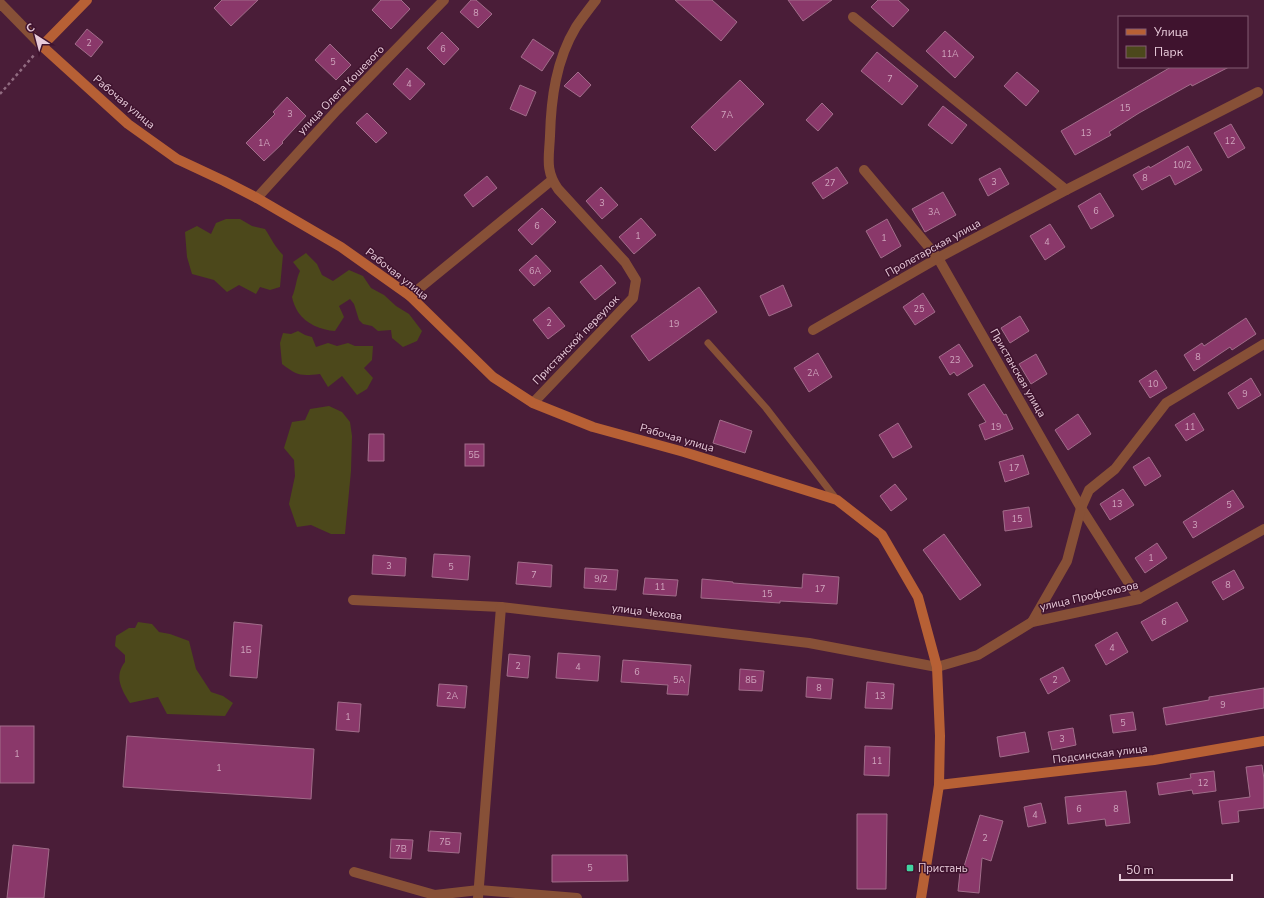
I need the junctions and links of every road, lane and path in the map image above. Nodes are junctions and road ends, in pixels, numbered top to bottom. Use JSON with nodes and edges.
{"nodes":[{"id":1,"x":87,"y":0,"type":"edge"},
{"id":2,"x":444,"y":0,"type":"edge"},
{"id":3,"x":596,"y":0,"type":"edge"},
{"id":4,"x":0,"y":3,"type":"edge"},
{"id":5,"x":853,"y":18,"type":"dead end"},
{"id":6,"x":42,"y":46,"type":"junction"},
{"id":7,"x":1261,"y":92,"type":"edge"},
{"id":8,"x":0,"y":94,"type":"edge"},
{"id":9,"x":864,"y":170,"type":"dead end"},
{"id":10,"x":552,"y":180,"type":"junction"},
{"id":11,"x":1066,"y":190,"type":"junction"},
{"id":12,"x":257,"y":198,"type":"junction"},
{"id":13,"x":938,"y":258,"type":"junction"},
{"id":14,"x":410,"y":296,"type":"junction"},
{"id":15,"x":813,"y":330,"type":"dead end"},
{"id":16,"x":708,"y":343,"type":"dead end"},
{"id":17,"x":1264,"y":344,"type":"edge"},
{"id":18,"x":533,"y":402,"type":"junction"},
{"id":19,"x":837,"y":500,"type":"junction"},
{"id":20,"x":1081,"y":508,"type":"junction"},
{"id":21,"x":1264,"y":529,"type":"edge"},
{"id":22,"x":1139,"y":599,"type":"junction"},
{"id":23,"x":352,"y":600,"type":"dead end"},
{"id":24,"x":501,"y":607,"type":"junction"},
{"id":25,"x":1032,"y":622,"type":"junction"},
{"id":26,"x":937,"y":667,"type":"junction"},
{"id":27,"x":1264,"y":741,"type":"edge"},
{"id":28,"x":939,"y":785,"type":"junction"},
{"id":29,"x":354,"y":872,"type":"dead end"},
{"id":30,"x":478,"y":894,"type":"edge"},
{"id":31,"x":577,"y":898,"type":"edge"},
{"id":32,"x":921,"y":898,"type":"edge"}],
"edges":[{"from":1,"to":6,"type":"street"},
{"from":2,"to":12,"type":"street","name":"улица Олега Кошевого"},
{"from":3,"to":10,"type":"street","name":"Пристанской переулок"},
{"from":4,"to":6,"type":"street","name":"Рабочая улица"},
{"from":5,"to":11,"type":"street"},
{"from":6,"to":8,"type":"path"},
{"from":6,"to":12,"type":"street","name":"Рабочая улица"},
{"from":7,"to":11,"type":"street","name":"Пролетарская улица"},
{"from":9,"to":13,"type":"street","name":"Пристанская улица"},
{"from":10,"to":14,"type":"street"},
{"from":10,"to":18,"type":"street","name":"Пристанской переулок"},
{"from":11,"to":13,"type":"street","name":"Пролетарская улица"},
{"from":12,"to":14,"type":"street","name":"Рабочая улица"},
{"from":13,"to":15,"type":"street","name":"Пролетарская улица"},
{"from":13,"to":20,"type":"street","name":"Пристанская улица"},
{"from":14,"to":18,"type":"street","name":"Рабочая улица"},
{"from":16,"to":19,"type":"lane"},
{"from":17,"to":20,"type":"street"},
{"from":18,"to":19,"type":"street","name":"Рабочая улица"},
{"from":19,"to":26,"type":"street"},
{"from":20,"to":22,"type":"street","name":"Пристанская улица"},
{"from":20,"to":25,"type":"street"},
{"from":21,"to":22,"type":"street","name":"улица Профсоюзов"},
{"from":22,"to":25,"type":"street","name":"улица Профсоюзов"},
{"from":23,"to":24,"type":"street","name":"улица Чехова"},
{"from":24,"to":26,"type":"street","name":"улица Чехова"},
{"from":24,"to":30,"type":"street"},
{"from":25,"to":26,"type":"street","name":"улица Профсоюзов"},
{"from":26,"to":28,"type":"street"},
{"from":27,"to":28,"type":"street","name":"Подсинская улица"},
{"from":28,"to":32,"type":"street"},
{"from":29,"to":30,"type":"street"},
{"from":30,"to":31,"type":"street"}]}
